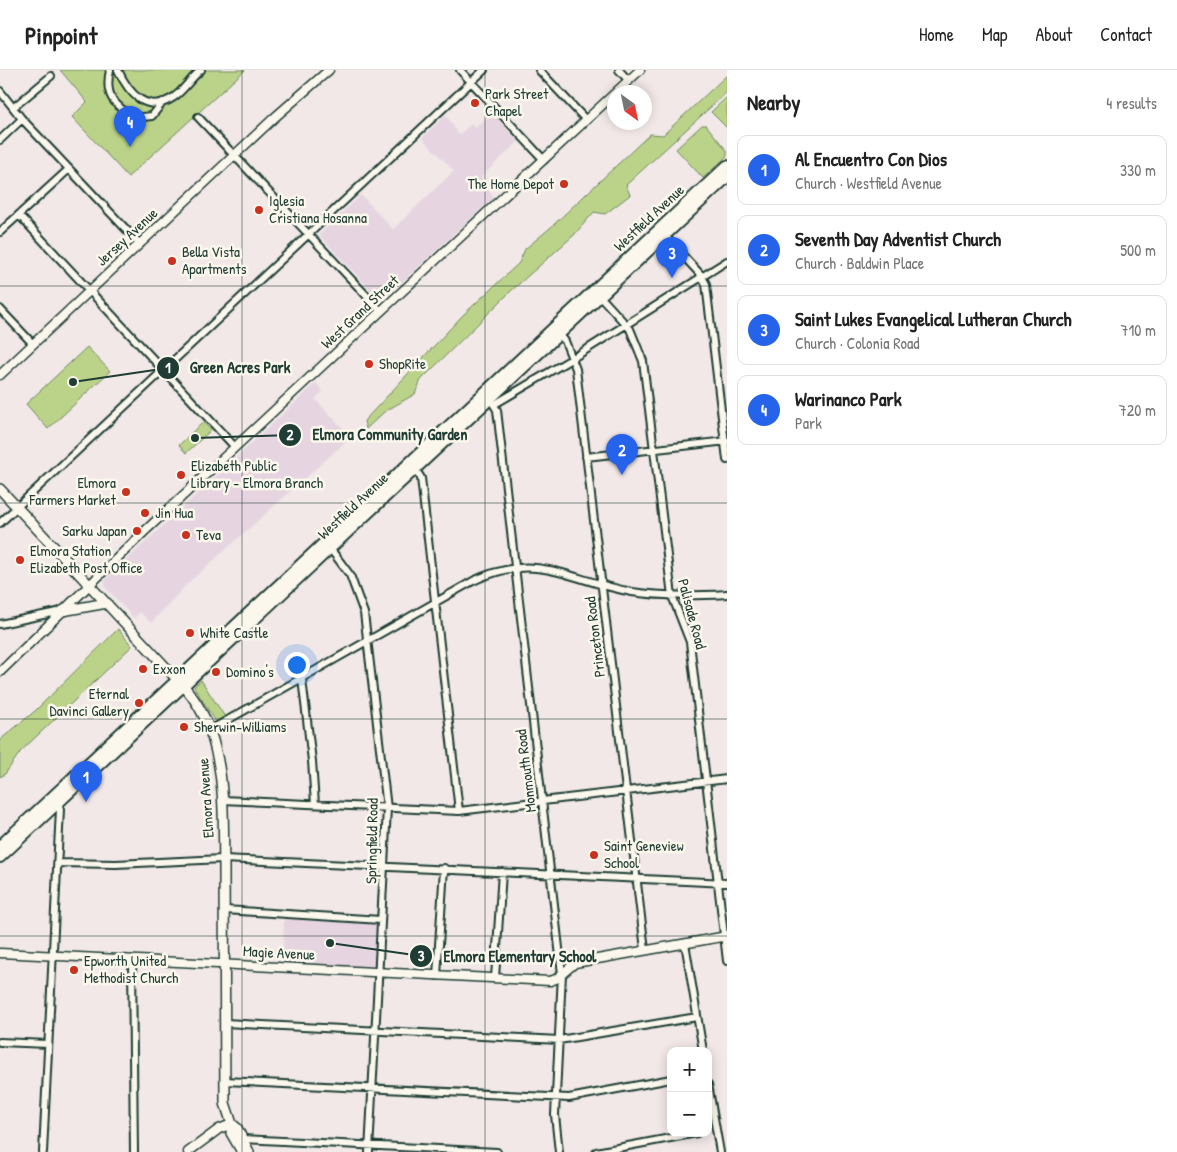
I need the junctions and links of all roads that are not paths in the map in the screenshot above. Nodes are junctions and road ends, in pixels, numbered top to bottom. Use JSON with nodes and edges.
{"nodes":[{"id":1,"x":110,"y":70,"type":"edge"},
{"id":2,"x":118,"y":70,"type":"edge"},
{"id":3,"x":201,"y":70,"type":"edge"},
{"id":4,"x":329,"y":70,"type":"edge"},
{"id":5,"x":460,"y":70,"type":"edge"},
{"id":6,"x":484,"y":70,"type":"edge"},
{"id":7,"x":539,"y":70,"type":"edge"},
{"id":8,"x":618,"y":70,"type":"edge"},
{"id":9,"x":640,"y":70,"type":"edge"},
{"id":10,"x":52,"y":76,"type":"dead end"},
{"id":11,"x":628,"y":81,"type":"junction"},
{"id":12,"x":471,"y":82,"type":"junction"},
{"id":13,"x":624,"y":85,"type":"edge"},
{"id":14,"x":0,"y":91,"type":"edge"},
{"id":15,"x":607,"y":100,"type":"edge"},
{"id":16,"x":163,"y":102,"type":"junction"},
{"id":17,"x":14,"y":107,"type":"junction"},
{"id":18,"x":198,"y":116,"type":"dead end"},
{"id":19,"x":22,"y":119,"type":"junction"},
{"id":20,"x":586,"y":120,"type":"junction"},
{"id":21,"x":0,"y":140,"type":"edge"},
{"id":22,"x":234,"y":156,"type":"junction"},
{"id":23,"x":544,"y":160,"type":"junction"},
{"id":24,"x":727,"y":166,"type":"edge"},
{"id":25,"x":69,"y":169,"type":"junction"},
{"id":26,"x":727,"y":177,"type":"edge"},
{"id":27,"x":19,"y":215,"type":"junction"},
{"id":28,"x":0,"y":232,"type":"edge"},
{"id":29,"x":662,"y":232,"type":"junction"},
{"id":30,"x":309,"y":235,"type":"junction"},
{"id":31,"x":140,"y":244,"type":"junction"},
{"id":32,"x":727,"y":261,"type":"edge"},
{"id":33,"x":703,"y":277,"type":"junction"},
{"id":34,"x":90,"y":291,"type":"junction"},
{"id":35,"x":597,"y":293,"type":"junction"},
{"id":36,"x":0,"y":309,"type":"edge"},
{"id":37,"x":381,"y":311,"type":"junction"},
{"id":38,"x":627,"y":325,"type":"junction"},
{"id":39,"x":556,"y":331,"type":"junction"},
{"id":40,"x":33,"y":344,"type":"junction"},
{"id":41,"x":573,"y":358,"type":"junction"},
{"id":42,"x":164,"y":370,"type":"junction"},
{"id":43,"x":0,"y":375,"type":"edge"},
{"id":44,"x":490,"y":398,"type":"junction"},
{"id":45,"x":726,"y":441,"type":"edge"},
{"id":46,"x":235,"y":447,"type":"junction"},
{"id":47,"x":655,"y":449,"type":"junction"},
{"id":48,"x":586,"y":457,"type":"junction"},
{"id":49,"x":727,"y":460,"type":"edge"},
{"id":50,"x":412,"y":466,"type":"junction"},
{"id":51,"x":0,"y":489,"type":"edge"},
{"id":52,"x":17,"y":507,"type":"junction"},
{"id":53,"x":0,"y":523,"type":"edge"},
{"id":54,"x":327,"y":545,"type":"junction"},
{"id":55,"x":516,"y":568,"type":"junction"},
{"id":56,"x":601,"y":583,"type":"junction"},
{"id":57,"x":90,"y":584,"type":"junction"},
{"id":58,"x":727,"y":594,"type":"edge"},
{"id":59,"x":672,"y":596,"type":"junction"},
{"id":60,"x":436,"y":602,"type":"junction"},
{"id":61,"x":107,"y":603,"type":"junction"},
{"id":62,"x":62,"y":611,"type":"junction"},
{"id":63,"x":0,"y":624,"type":"edge"},
{"id":64,"x":367,"y":640,"type":"junction"},
{"id":65,"x":0,"y":672,"type":"edge"},
{"id":66,"x":302,"y":679,"type":"junction"},
{"id":67,"x":180,"y":683,"type":"junction"},
{"id":68,"x":210,"y":730,"type":"junction"},
{"id":69,"x":727,"y":779,"type":"edge"},
{"id":70,"x":705,"y":782,"type":"junction"},
{"id":71,"x":625,"y":792,"type":"junction"},
{"id":72,"x":56,"y":799,"type":"junction"},
{"id":73,"x":222,"y":800,"type":"junction"},
{"id":74,"x":542,"y":801,"type":"junction"},
{"id":75,"x":315,"y":804,"type":"junction"},
{"id":76,"x":387,"y":808,"type":"junction"},
{"id":77,"x":459,"y":811,"type":"junction"},
{"id":78,"x":0,"y":846,"type":"edge"},
{"id":79,"x":0,"y":857,"type":"edge"},
{"id":80,"x":223,"y":859,"type":"junction"},
{"id":81,"x":58,"y":863,"type":"junction"},
{"id":82,"x":384,"y":865,"type":"junction"},
{"id":83,"x":444,"y":868,"type":"junction"},
{"id":84,"x":502,"y":872,"type":"junction"},
{"id":85,"x":551,"y":875,"type":"junction"},
{"id":86,"x":635,"y":880,"type":"junction"},
{"id":87,"x":718,"y":883,"type":"junction"},
{"id":88,"x":727,"y":883,"type":"edge"},
{"id":89,"x":225,"y":910,"type":"junction"},
{"id":90,"x":381,"y":920,"type":"junction"},
{"id":91,"x":725,"y":936,"type":"edge"},
{"id":92,"x":685,"y":943,"type":"junction"},
{"id":93,"x":645,"y":950,"type":"junction"},
{"id":94,"x":0,"y":953,"type":"edge"},
{"id":95,"x":52,"y":956,"type":"junction"},
{"id":96,"x":132,"y":960,"type":"junction"},
{"id":97,"x":727,"y":961,"type":"edge"},
{"id":98,"x":226,"y":964,"type":"junction"},
{"id":99,"x":379,"y":972,"type":"junction"},
{"id":100,"x":562,"y":974,"type":"junction"},
{"id":101,"x":437,"y":976,"type":"junction"},
{"id":102,"x":495,"y":978,"type":"junction"},
{"id":103,"x":697,"y":1017,"type":"junction"},
{"id":104,"x":225,"y":1022,"type":"junction"},
{"id":105,"x":376,"y":1030,"type":"junction"},
{"id":106,"x":559,"y":1040,"type":"junction"},
{"id":107,"x":0,"y":1042,"type":"edge"},
{"id":108,"x":48,"y":1044,"type":"junction"},
{"id":109,"x":702,"y":1047,"type":"edge"},
{"id":110,"x":667,"y":1080,"type":"edge"},
{"id":111,"x":225,"y":1081,"type":"junction"},
{"id":112,"x":372,"y":1088,"type":"junction"},
{"id":113,"x":709,"y":1092,"type":"edge"},
{"id":114,"x":556,"y":1098,"type":"junction"},
{"id":115,"x":232,"y":1124,"type":"junction"},
{"id":116,"x":712,"y":1130,"type":"edge"},
{"id":117,"x":716,"y":1130,"type":"junction"},
{"id":118,"x":676,"y":1137,"type":"edge"},
{"id":119,"x":243,"y":1139,"type":"junction"},
{"id":120,"x":369,"y":1148,"type":"edge"},
{"id":121,"x":43,"y":1152,"type":"edge"},
{"id":122,"x":134,"y":1152,"type":"edge"},
{"id":123,"x":188,"y":1152,"type":"edge"},
{"id":124,"x":242,"y":1152,"type":"edge"},
{"id":125,"x":249,"y":1152,"type":"edge"},
{"id":126,"x":496,"y":1152,"type":"edge"},
{"id":127,"x":560,"y":1152,"type":"edge"},
{"id":128,"x":596,"y":1152,"type":"edge"},
{"id":129,"x":720,"y":1152,"type":"edge"}],
"edges":[{"from":1,"to":16,"type":"street"},
{"from":2,"to":16,"type":"street"},
{"from":3,"to":16,"type":"street"},
{"from":4,"to":22,"type":"street","name":"Jersey Avenue"},
{"from":5,"to":12,"type":"street"},
{"from":6,"to":12,"type":"street"},
{"from":7,"to":20,"type":"street"},
{"from":8,"to":11,"type":"street"},
{"from":9,"to":11,"type":"street","name":"West Grand Street"},
{"from":10,"to":17,"type":"street"},
{"from":11,"to":13,"type":"street","name":"West Grand Street"},
{"from":12,"to":23,"type":"street"},
{"from":12,"to":30,"type":"street"},
{"from":14,"to":17,"type":"street"},
{"from":15,"to":20,"type":"street","name":"West Grand Street"},
{"from":17,"to":19,"type":"street"},
{"from":18,"to":22,"type":"street"},
{"from":19,"to":21,"type":"street"},
{"from":19,"to":25,"type":"street"},
{"from":20,"to":23,"type":"street","name":"West Grand Street"},
{"from":22,"to":30,"type":"street"},
{"from":22,"to":31,"type":"street","name":"Jersey Avenue"},
{"from":23,"to":37,"type":"street","name":"West Grand Street"},
{"from":24,"to":29,"type":"main road","name":"Westfield Avenue"},
{"from":25,"to":27,"type":"street"},
{"from":25,"to":31,"type":"street"},
{"from":26,"to":29,"type":"main road","name":"Westfield Avenue"},
{"from":27,"to":28,"type":"street"},
{"from":27,"to":34,"type":"street"},
{"from":29,"to":33,"type":"street"},
{"from":29,"to":35,"type":"main road","name":"Westfield Avenue"},
{"from":30,"to":37,"type":"street"},
{"from":30,"to":42,"type":"street"},
{"from":31,"to":34,"type":"street","name":"Jersey Avenue"},
{"from":32,"to":33,"type":"street"},
{"from":33,"to":38,"type":"street"},
{"from":33,"to":45,"type":"street"},
{"from":34,"to":40,"type":"street","name":"Jersey Avenue"},
{"from":34,"to":42,"type":"street"},
{"from":35,"to":38,"type":"street","name":"Palisade Road"},
{"from":35,"to":39,"type":"main road","name":"Westfield Avenue"},
{"from":36,"to":40,"type":"street"},
{"from":37,"to":46,"type":"street","name":"West Grand Street"},
{"from":38,"to":41,"type":"street"},
{"from":38,"to":47,"type":"street","name":"Palisade Road"},
{"from":39,"to":41,"type":"street","name":"Princeton Road"},
{"from":39,"to":44,"type":"main road","name":"Westfield Avenue"},
{"from":40,"to":43,"type":"street","name":"Jersey Avenue"},
{"from":41,"to":44,"type":"street"},
{"from":41,"to":48,"type":"street","name":"Princeton Road"},
{"from":42,"to":46,"type":"street"},
{"from":42,"to":52,"type":"street"},
{"from":44,"to":50,"type":"main road","name":"Westfield Avenue"},
{"from":44,"to":55,"type":"street","name":"Monmouth Road"},
{"from":45,"to":47,"type":"street"},
{"from":45,"to":49,"type":"street"},
{"from":46,"to":57,"type":"street","name":"West Grand Street"},
{"from":47,"to":48,"type":"street"},
{"from":47,"to":59,"type":"street","name":"Palisade Road"},
{"from":48,"to":56,"type":"street","name":"Princeton Road"},
{"from":50,"to":54,"type":"main road","name":"Westfield Avenue"},
{"from":50,"to":60,"type":"street"},
{"from":51,"to":52,"type":"main road","name":"Elmora Avenue"},
{"from":52,"to":53,"type":"street"},
{"from":52,"to":57,"type":"main road","name":"Elmora Avenue"},
{"from":54,"to":64,"type":"street","name":"Springfield Road"},
{"from":54,"to":67,"type":"main road","name":"Westfield Avenue"},
{"from":55,"to":56,"type":"street"},
{"from":55,"to":60,"type":"street"},
{"from":55,"to":74,"type":"street","name":"Monmouth Road"},
{"from":56,"to":59,"type":"street"},
{"from":56,"to":71,"type":"street","name":"Princeton Road"},
{"from":57,"to":61,"type":"main road","name":"Elmora Avenue"},
{"from":57,"to":62,"type":"street","name":"West Grand Street"},
{"from":58,"to":59,"type":"street"},
{"from":59,"to":70,"type":"street","name":"Palisade Road"},
{"from":60,"to":64,"type":"street"},
{"from":60,"to":77,"type":"street"},
{"from":61,"to":62,"type":"main road"},
{"from":61,"to":67,"type":"main road","name":"Elmora Avenue"},
{"from":62,"to":63,"type":"street"},
{"from":62,"to":65,"type":"street","name":"West Grand Street"},
{"from":64,"to":66,"type":"street"},
{"from":64,"to":76,"type":"street","name":"Springfield Road"},
{"from":66,"to":68,"type":"street"},
{"from":66,"to":75,"type":"street"},
{"from":67,"to":68,"type":"main road","name":"Elmora Avenue"},
{"from":67,"to":72,"type":"main road","name":"Westfield Avenue"},
{"from":68,"to":73,"type":"main road","name":"Elmora Avenue"},
{"from":69,"to":70,"type":"street"},
{"from":70,"to":71,"type":"street"},
{"from":70,"to":87,"type":"street","name":"Palisade Road"},
{"from":71,"to":74,"type":"street"},
{"from":71,"to":86,"type":"street","name":"Princeton Road"},
{"from":72,"to":78,"type":"main road","name":"Westfield Avenue"},
{"from":72,"to":79,"type":"main road","name":"Westfield Avenue"},
{"from":72,"to":81,"type":"street"},
{"from":73,"to":75,"type":"street"},
{"from":73,"to":80,"type":"main road","name":"Elmora Avenue"},
{"from":74,"to":77,"type":"street"},
{"from":74,"to":85,"type":"street","name":"Monmouth Road"},
{"from":75,"to":76,"type":"street"},
{"from":76,"to":77,"type":"street"},
{"from":76,"to":82,"type":"street","name":"Springfield Road"},
{"from":80,"to":81,"type":"street"},
{"from":80,"to":82,"type":"street"},
{"from":80,"to":89,"type":"main road","name":"Elmora Avenue"},
{"from":81,"to":95,"type":"street"},
{"from":82,"to":83,"type":"street"},
{"from":82,"to":90,"type":"street","name":"Springfield Road"},
{"from":83,"to":84,"type":"street"},
{"from":83,"to":101,"type":"street"},
{"from":84,"to":85,"type":"street"},
{"from":84,"to":102,"type":"street"},
{"from":85,"to":86,"type":"street"},
{"from":85,"to":100,"type":"street","name":"Monmouth Road"},
{"from":86,"to":87,"type":"street"},
{"from":86,"to":93,"type":"street","name":"Princeton Road"},
{"from":87,"to":88,"type":"street"},
{"from":87,"to":91,"type":"street","name":"Palisade Road"},
{"from":89,"to":90,"type":"street"},
{"from":89,"to":98,"type":"main road","name":"Elmora Avenue"},
{"from":90,"to":99,"type":"street","name":"Springfield Road"},
{"from":91,"to":92,"type":"street","name":"Magie Avenue"},
{"from":91,"to":97,"type":"street","name":"Palisade Road"},
{"from":92,"to":93,"type":"street","name":"Magie Avenue"},
{"from":92,"to":103,"type":"street"},
{"from":93,"to":100,"type":"street","name":"Magie Avenue"},
{"from":94,"to":95,"type":"street","name":"Magie Avenue"},
{"from":95,"to":96,"type":"street","name":"Magie Avenue"},
{"from":95,"to":108,"type":"street"},
{"from":96,"to":98,"type":"street","name":"Magie Avenue"},
{"from":96,"to":122,"type":"street"},
{"from":98,"to":99,"type":"street","name":"Magie Avenue"},
{"from":98,"to":104,"type":"main road","name":"Elmora Avenue"},
{"from":99,"to":101,"type":"street","name":"Magie Avenue"},
{"from":99,"to":105,"type":"street","name":"Springfield Road"},
{"from":100,"to":102,"type":"street","name":"Magie Avenue"},
{"from":100,"to":106,"type":"street","name":"Monmouth Road"},
{"from":101,"to":102,"type":"street","name":"Magie Avenue"},
{"from":103,"to":106,"type":"street"},
{"from":103,"to":109,"type":"street"},
{"from":104,"to":105,"type":"street"},
{"from":104,"to":111,"type":"main road","name":"Elmora Avenue"},
{"from":105,"to":106,"type":"street"},
{"from":105,"to":112,"type":"street","name":"Springfield Road"},
{"from":106,"to":114,"type":"street","name":"Monmouth Road"},
{"from":107,"to":108,"type":"street"},
{"from":108,"to":121,"type":"street"},
{"from":110,"to":114,"type":"street"},
{"from":111,"to":112,"type":"street"},
{"from":111,"to":115,"type":"main road","name":"Elmora Avenue"},
{"from":112,"to":114,"type":"street"},
{"from":112,"to":120,"type":"street","name":"Springfield Road"},
{"from":113,"to":117,"type":"street"},
{"from":114,"to":127,"type":"street","name":"Monmouth Road"},
{"from":115,"to":119,"type":"main road"},
{"from":115,"to":123,"type":"street"},
{"from":115,"to":124,"type":"main road","name":"Elmora Avenue"},
{"from":116,"to":117,"type":"street"},
{"from":117,"to":129,"type":"street"},
{"from":118,"to":128,"type":"street"},
{"from":119,"to":120,"type":"street"},
{"from":119,"to":125,"type":"main road"},
{"from":120,"to":126,"type":"street"}]}
